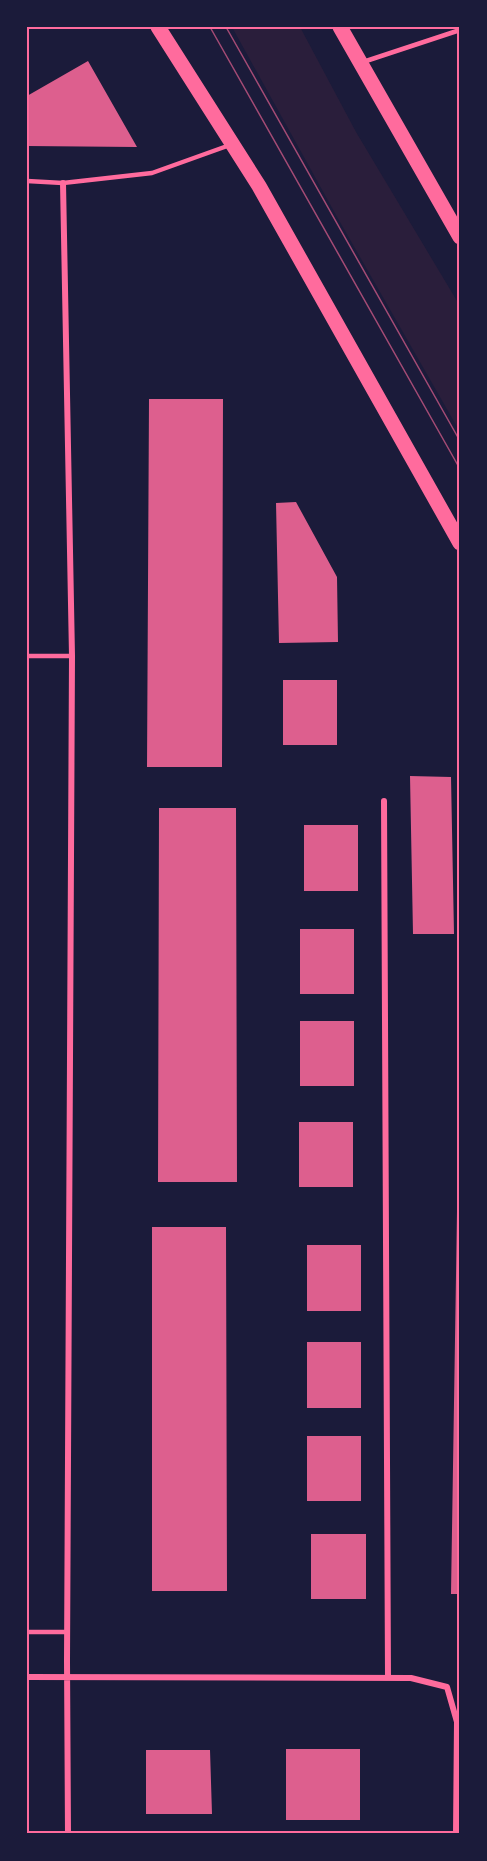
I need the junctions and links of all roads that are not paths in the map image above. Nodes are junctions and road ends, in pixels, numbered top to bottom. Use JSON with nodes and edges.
{"nodes":[{"id":1,"x":158,"y":27,"type":"edge"},
{"id":2,"x":340,"y":27,"type":"edge"},
{"id":3,"x":460,"y":30,"type":"edge"},
{"id":4,"x":361,"y":63,"type":"junction"},
{"id":5,"x":232,"y":144,"type":"junction"},
{"id":6,"x":27,"y":181,"type":"edge"},
{"id":7,"x":63,"y":183,"type":"junction"},
{"id":8,"x":460,"y":237,"type":"edge"},
{"id":9,"x":460,"y":543,"type":"edge"},
{"id":10,"x":27,"y":656,"type":"edge"},
{"id":11,"x":72,"y":656,"type":"junction"},
{"id":12,"x":384,"y":801,"type":"dead end"},
{"id":13,"x":27,"y":1632,"type":"edge"},
{"id":14,"x":68,"y":1632,"type":"junction"},
{"id":15,"x":27,"y":1677,"type":"edge"},
{"id":16,"x":68,"y":1677,"type":"junction"},
{"id":17,"x":388,"y":1678,"type":"junction"},
{"id":18,"x":68,"y":1834,"type":"edge"},
{"id":19,"x":456,"y":1834,"type":"edge"}],
"edges":[{"from":1,"to":5,"type":"main road"},
{"from":2,"to":4,"type":"main road"},
{"from":3,"to":4,"type":"lane"},
{"from":4,"to":8,"type":"main road"},
{"from":5,"to":7,"type":"lane"},
{"from":5,"to":9,"type":"main road"},
{"from":6,"to":7,"type":"lane"},
{"from":7,"to":11,"type":"street"},
{"from":10,"to":11,"type":"lane"},
{"from":11,"to":14,"type":"street"},
{"from":12,"to":17,"type":"street"},
{"from":13,"to":14,"type":"lane"},
{"from":14,"to":16,"type":"street"},
{"from":15,"to":16,"type":"street"},
{"from":16,"to":17,"type":"street"},
{"from":16,"to":18,"type":"street"},
{"from":17,"to":19,"type":"street"}]}
